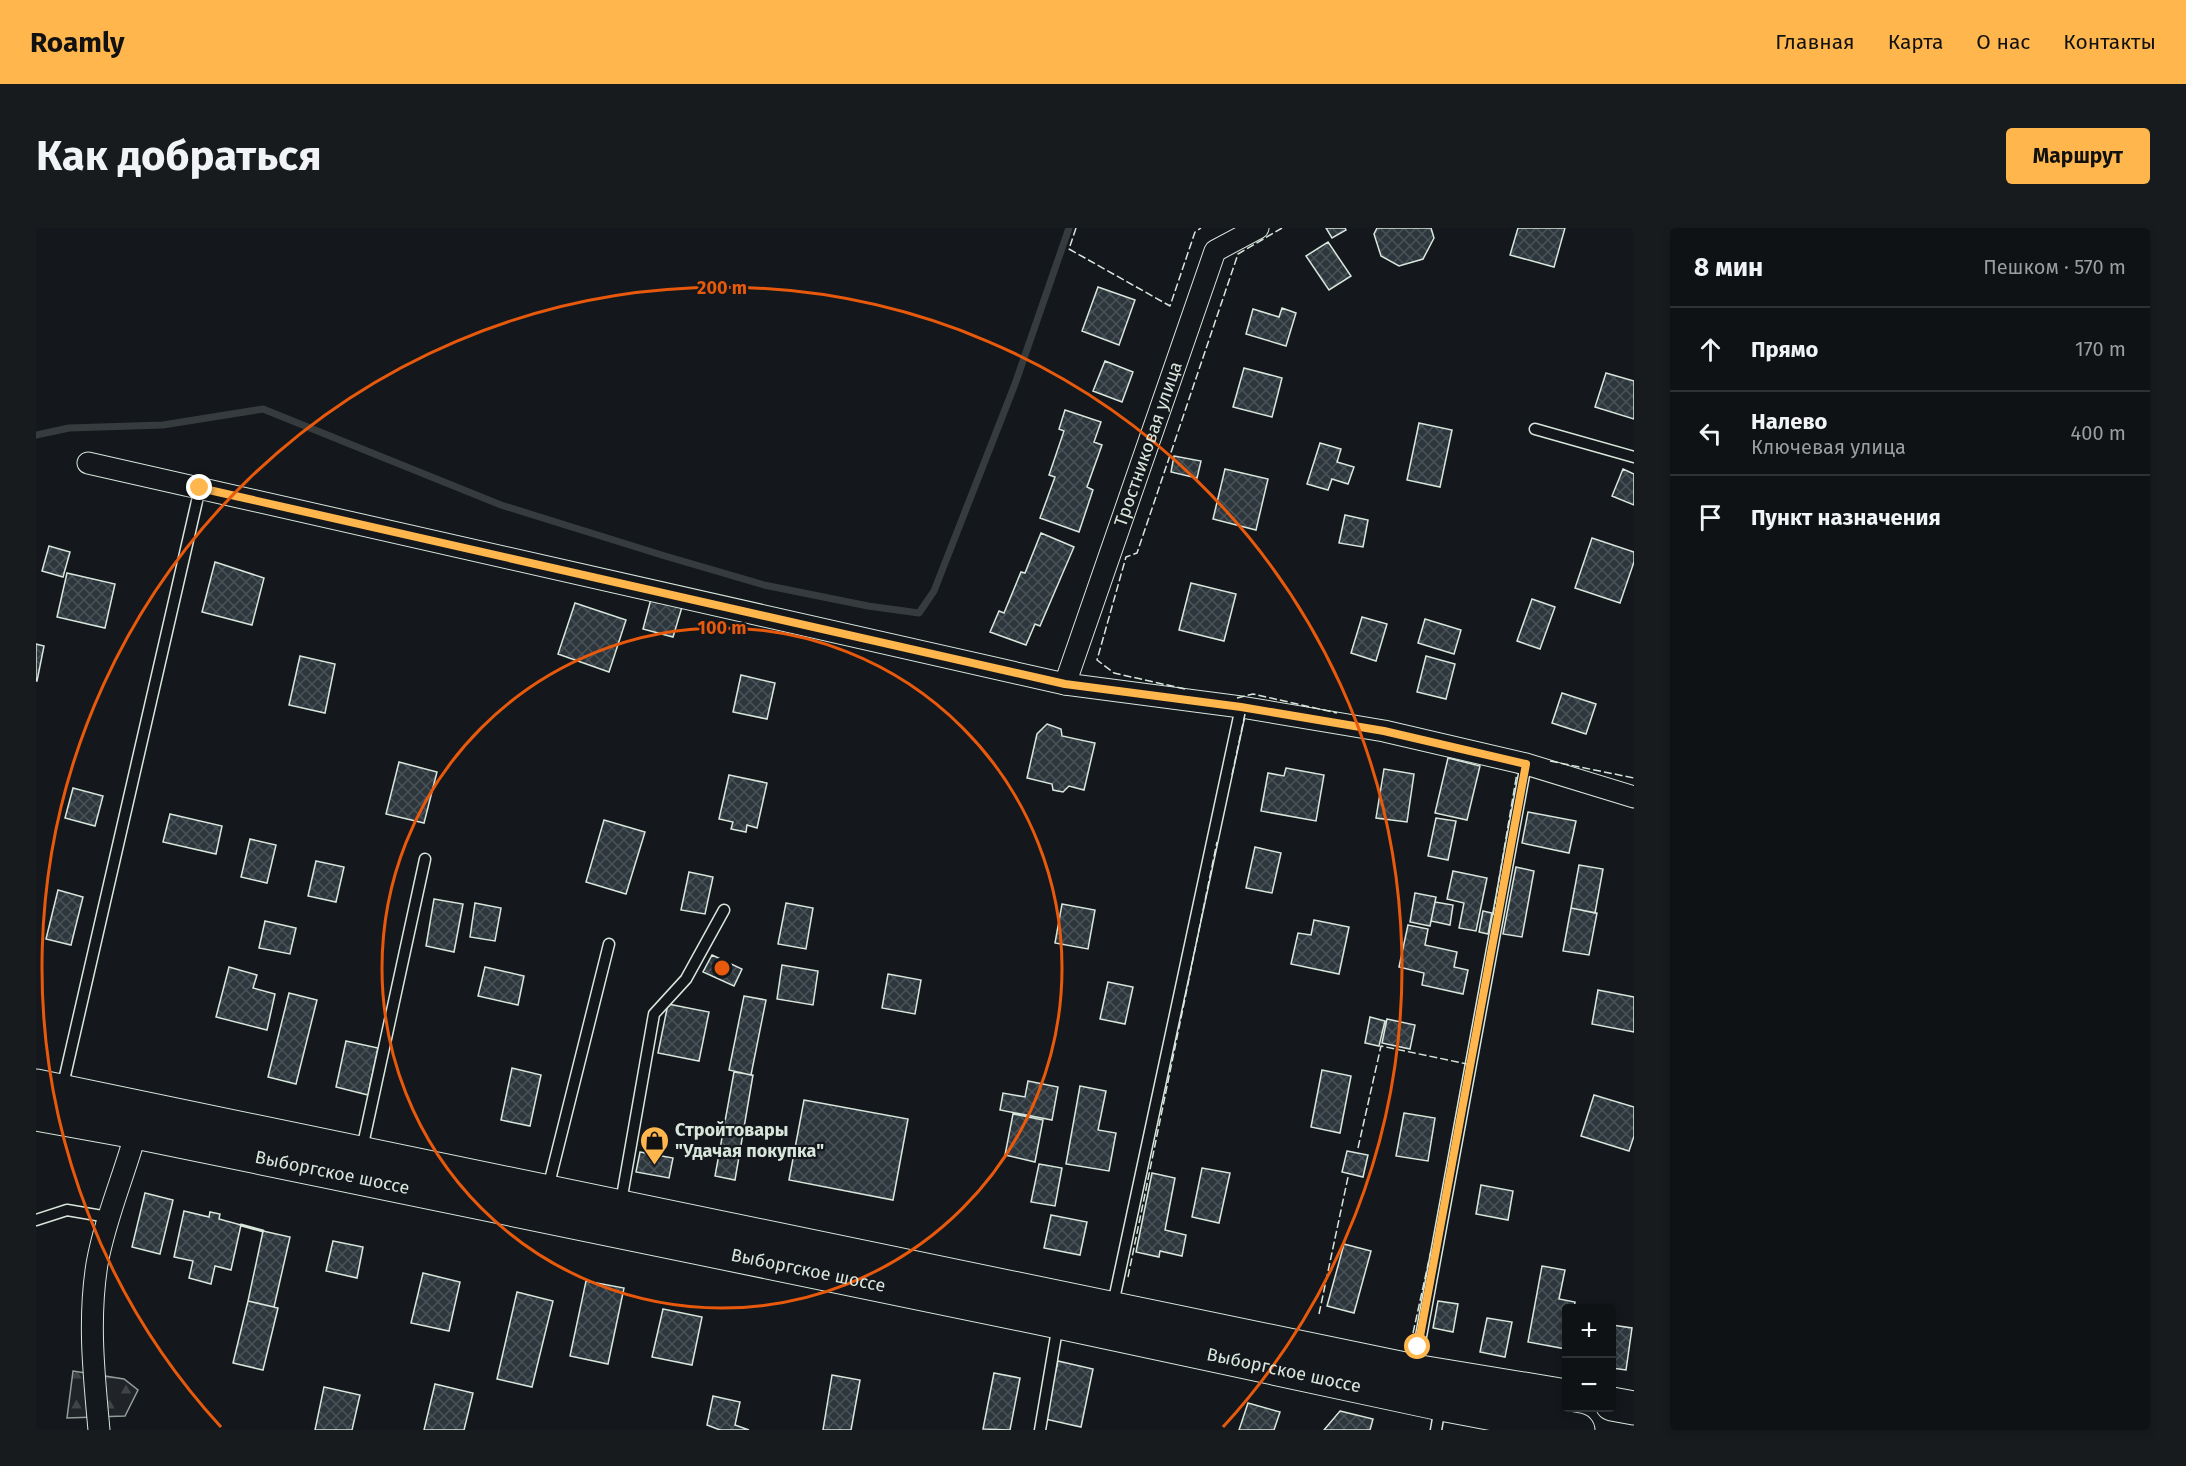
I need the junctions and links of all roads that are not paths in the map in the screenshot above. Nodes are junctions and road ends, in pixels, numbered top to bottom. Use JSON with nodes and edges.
{"nodes":[{"id":1,"x":1258,"y":228,"type":"edge"},
{"id":2,"x":1535,"y":429,"type":"dead end"},
{"id":3,"x":1634,"y":457,"type":"edge"},
{"id":4,"x":88,"y":463,"type":"dead end"},
{"id":5,"x":200,"y":488,"type":"junction"},
{"id":6,"x":1065,"y":684,"type":"junction"},
{"id":7,"x":1241,"y":707,"type":"junction"},
{"id":8,"x":1526,"y":764,"type":"junction"},
{"id":9,"x":1634,"y":797,"type":"edge"},
{"id":10,"x":425,"y":859,"type":"dead end"},
{"id":11,"x":724,"y":910,"type":"dead end"},
{"id":12,"x":609,"y":944,"type":"dead end"},
{"id":13,"x":49,"y":1089,"type":"edge"},
{"id":14,"x":36,"y":1114,"type":"edge"},
{"id":15,"x":136,"y":1132,"type":"junction"},
{"id":16,"x":361,"y":1152,"type":"junction"},
{"id":17,"x":547,"y":1191,"type":"junction"},
{"id":18,"x":621,"y":1206,"type":"junction"},
{"id":19,"x":108,"y":1217,"type":"junction"},
{"id":20,"x":36,"y":1220,"type":"edge"},
{"id":21,"x":1112,"y":1308,"type":"junction"},
{"id":22,"x":1059,"y":1322,"type":"junction"},
{"id":23,"x":1414,"y":1371,"type":"junction"},
{"id":24,"x":1562,"y":1395,"type":"edge"},
{"id":25,"x":1616,"y":1405,"type":"edge"},
{"id":26,"x":1634,"y":1408,"type":"edge"},
{"id":27,"x":1439,"y":1417,"type":"edge"},
{"id":28,"x":99,"y":1430,"type":"edge"},
{"id":29,"x":1040,"y":1430,"type":"edge"},
{"id":30,"x":1578,"y":1430,"type":"edge"}],
"edges":[{"from":1,"to":6,"type":"street","name":"Тростниковая улица"},
{"from":2,"to":3,"type":"lane"},
{"from":4,"to":5,"type":"street"},
{"from":5,"to":6,"type":"street"},
{"from":5,"to":13,"type":"lane"},
{"from":6,"to":7,"type":"street"},
{"from":7,"to":8,"type":"street"},
{"from":7,"to":21,"type":"lane"},
{"from":8,"to":9,"type":"street"},
{"from":8,"to":23,"type":"lane"},
{"from":10,"to":16,"type":"lane"},
{"from":11,"to":18,"type":"lane"},
{"from":12,"to":17,"type":"lane"},
{"from":13,"to":16,"type":"main road","name":"Выборгское шоссе"},
{"from":14,"to":15,"type":"main road","name":"Выборгское шоссе"},
{"from":15,"to":19,"type":"street"},
{"from":15,"to":22,"type":"main road","name":"Выборгское шоссе"},
{"from":16,"to":17,"type":"main road","name":"Выборгское шоссе"},
{"from":17,"to":18,"type":"main road","name":"Выборгское шоссе"},
{"from":18,"to":21,"type":"main road","name":"Выборгское шоссе"},
{"from":19,"to":20,"type":"lane"},
{"from":19,"to":28,"type":"street"},
{"from":21,"to":23,"type":"main road","name":"Выборгское шоссе"},
{"from":22,"to":27,"type":"main road","name":"Выборгское шоссе"},
{"from":22,"to":29,"type":"lane"},
{"from":23,"to":24,"type":"main road","name":"Выборгское шоссе"},
{"from":25,"to":26,"type":"main road"},
{"from":27,"to":30,"type":"main road","name":"Выборгское шоссе"}]}
